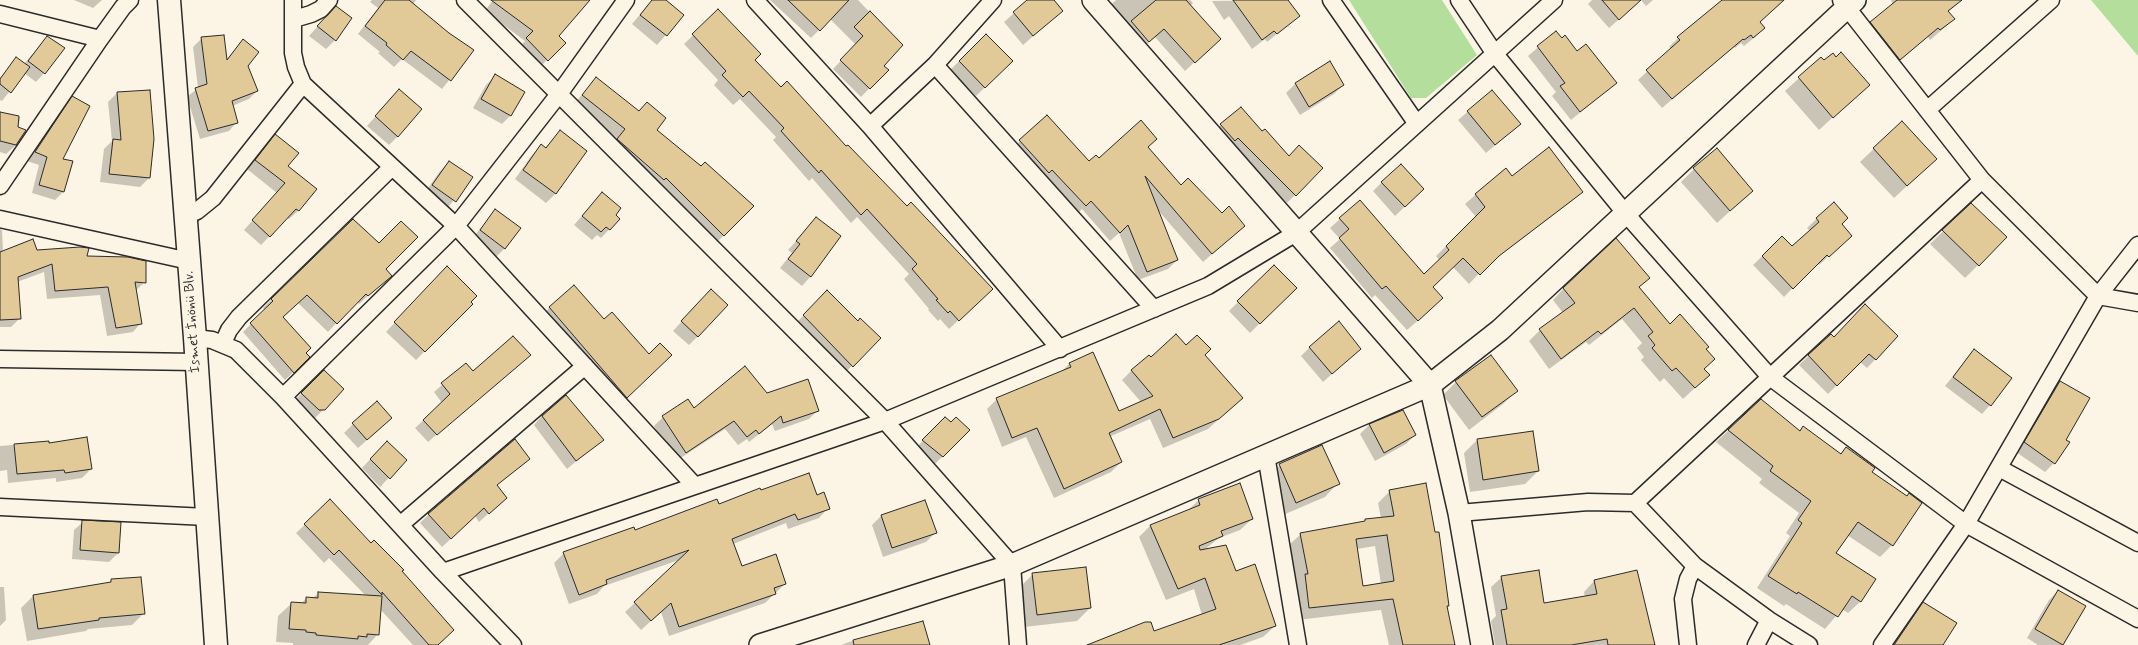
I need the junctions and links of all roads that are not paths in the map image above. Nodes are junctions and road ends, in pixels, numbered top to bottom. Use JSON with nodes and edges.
{"nodes":[{"id":1,"x":130,"y":0,"type":"edge"},
{"id":2,"x":169,"y":0,"type":"edge"},
{"id":3,"x":293,"y":0,"type":"edge"},
{"id":4,"x":329,"y":0,"type":"edge"},
{"id":5,"x":626,"y":0,"type":"edge"},
{"id":6,"x":755,"y":0,"type":"edge"},
{"id":7,"x":993,"y":0,"type":"edge"},
{"id":8,"x":1093,"y":0,"type":"edge"},
{"id":9,"x":1331,"y":0,"type":"edge"},
{"id":10,"x":1459,"y":0,"type":"edge"},
{"id":11,"x":1554,"y":0,"type":"edge"},
{"id":12,"x":2051,"y":0,"type":"edge"},
{"id":13,"x":469,"y":1,"type":"edge"},
{"id":14,"x":1848,"y":3,"type":"edge"},
{"id":15,"x":0,"y":14,"type":"edge"},
{"id":16,"x":294,"y":19,"type":"junction"},
{"id":17,"x":100,"y":39,"type":"junction"},
{"id":18,"x":1495,"y":54,"type":"junction"},
{"id":19,"x":935,"y":65,"type":"junction"},
{"id":20,"x":303,"y":84,"type":"junction"},
{"id":21,"x":559,"y":94,"type":"junction"},
{"id":22,"x":1927,"y":110,"type":"junction"},
{"id":23,"x":1417,"y":124,"type":"junction"},
{"id":24,"x":870,"y":126,"type":"junction"},
{"id":25,"x":392,"y":166,"type":"junction"},
{"id":26,"x":1982,"y":180,"type":"junction"},
{"id":27,"x":0,"y":186,"type":"edge"},
{"id":28,"x":1626,"y":214,"type":"junction"},
{"id":29,"x":186,"y":216,"type":"junction"},
{"id":30,"x":0,"y":219,"type":"edge"},
{"id":31,"x":456,"y":226,"type":"junction"},
{"id":32,"x":1296,"y":233,"type":"junction"},
{"id":33,"x":2138,"y":245,"type":"edge"},
{"id":34,"x":189,"y":261,"type":"junction"},
{"id":35,"x":2098,"y":296,"type":"junction"},
{"id":36,"x":2138,"y":303,"type":"edge"},
{"id":37,"x":1154,"y":309,"type":"junction"},
{"id":38,"x":195,"y":338,"type":"junction"},
{"id":39,"x":223,"y":343,"type":"junction"},
{"id":40,"x":1060,"y":349,"type":"junction"},
{"id":41,"x":0,"y":359,"type":"edge"},
{"id":42,"x":196,"y":362,"type":"junction"},
{"id":43,"x":585,"y":366,"type":"junction"},
{"id":44,"x":1770,"y":376,"type":"junction"},
{"id":45,"x":1430,"y":385,"type":"junction"},
{"id":46,"x":283,"y":397,"type":"junction"},
{"id":47,"x":885,"y":421,"type":"junction"},
{"id":48,"x":1266,"y":456,"type":"junction"},
{"id":49,"x":1999,"y":468,"type":"junction"},
{"id":50,"x":694,"y":485,"type":"junction"},
{"id":51,"x":1635,"y":503,"type":"junction"},
{"id":52,"x":0,"y":507,"type":"edge"},
{"id":53,"x":1459,"y":513,"type":"junction"},
{"id":54,"x":207,"y":517,"type":"junction"},
{"id":55,"x":1966,"y":524,"type":"junction"},
{"id":56,"x":400,"y":525,"type":"junction"},
{"id":57,"x":2138,"y":543,"type":"edge"},
{"id":58,"x":1012,"y":565,"type":"junction"},
{"id":59,"x":1695,"y":566,"type":"junction"},
{"id":60,"x":443,"y":572,"type":"junction"},
{"id":61,"x":2138,"y":619,"type":"edge"},
{"id":62,"x":1769,"y":620,"type":"junction"},
{"id":63,"x":216,"y":645,"type":"edge"},
{"id":64,"x":513,"y":645,"type":"edge"},
{"id":65,"x":760,"y":645,"type":"edge"},
{"id":66,"x":1018,"y":645,"type":"edge"},
{"id":67,"x":1298,"y":645,"type":"edge"},
{"id":68,"x":1482,"y":645,"type":"edge"},
{"id":69,"x":1688,"y":645,"type":"edge"},
{"id":70,"x":1756,"y":645,"type":"edge"},
{"id":71,"x":1809,"y":645,"type":"edge"},
{"id":72,"x":1882,"y":645,"type":"edge"}],
"edges":[{"from":1,"to":17,"type":"street"},
{"from":2,"to":29,"type":"main road","name":"İsmet İnönü Blv."},
{"from":3,"to":16,"type":"street"},
{"from":4,"to":16,"type":"street"},
{"from":5,"to":21,"type":"street"},
{"from":6,"to":24,"type":"street"},
{"from":7,"to":19,"type":"street"},
{"from":8,"to":32,"type":"street"},
{"from":9,"to":23,"type":"street"},
{"from":10,"to":18,"type":"street"},
{"from":11,"to":18,"type":"street"},
{"from":12,"to":22,"type":"street"},
{"from":13,"to":21,"type":"street"},
{"from":14,"to":22,"type":"street"},
{"from":14,"to":28,"type":"street"},
{"from":15,"to":17,"type":"street"},
{"from":16,"to":20,"type":"street"},
{"from":17,"to":27,"type":"street"},
{"from":18,"to":23,"type":"street"},
{"from":18,"to":28,"type":"street"},
{"from":19,"to":24,"type":"street"},
{"from":19,"to":37,"type":"street"},
{"from":20,"to":25,"type":"street"},
{"from":20,"to":29,"type":"street"},
{"from":21,"to":31,"type":"street"},
{"from":21,"to":47,"type":"street"},
{"from":22,"to":26,"type":"street"},
{"from":23,"to":32,"type":"street"},
{"from":24,"to":40,"type":"street"},
{"from":25,"to":31,"type":"street"},
{"from":25,"to":39,"type":"street"},
{"from":26,"to":35,"type":"street"},
{"from":26,"to":44,"type":"street"},
{"from":28,"to":44,"type":"street"},
{"from":28,"to":45,"type":"street"},
{"from":29,"to":34,"type":"main road","name":"İsmet İnönü Blv."},
{"from":30,"to":34,"type":"street"},
{"from":31,"to":43,"type":"street"},
{"from":31,"to":46,"type":"street"},
{"from":32,"to":37,"type":"street"},
{"from":32,"to":45,"type":"street"},
{"from":33,"to":35,"type":"street"},
{"from":34,"to":38,"type":"main road","name":"İsmet İnönü Blv."},
{"from":35,"to":36,"type":"street"},
{"from":35,"to":49,"type":"street"},
{"from":37,"to":40,"type":"street"},
{"from":38,"to":39,"type":"street"},
{"from":38,"to":42,"type":"main road","name":"İsmet İnönü Blv."},
{"from":39,"to":46,"type":"street"},
{"from":40,"to":47,"type":"street"},
{"from":41,"to":42,"type":"street"},
{"from":42,"to":54,"type":"main road","name":"İsmet İnönü Blv."},
{"from":43,"to":50,"type":"street"},
{"from":43,"to":56,"type":"street"},
{"from":44,"to":51,"type":"street"},
{"from":44,"to":55,"type":"street"},
{"from":45,"to":48,"type":"street"},
{"from":45,"to":53,"type":"street"},
{"from":46,"to":56,"type":"street"},
{"from":47,"to":50,"type":"street"},
{"from":47,"to":58,"type":"street"},
{"from":48,"to":58,"type":"street"},
{"from":48,"to":67,"type":"street"},
{"from":49,"to":55,"type":"street"},
{"from":49,"to":57,"type":"street"},
{"from":50,"to":60,"type":"street"},
{"from":51,"to":53,"type":"street"},
{"from":51,"to":59,"type":"street"},
{"from":52,"to":54,"type":"street"},
{"from":53,"to":68,"type":"street"},
{"from":54,"to":63,"type":"main road","name":"İsmet İnönü Blv."},
{"from":55,"to":61,"type":"street"},
{"from":55,"to":72,"type":"street"},
{"from":56,"to":60,"type":"street"},
{"from":58,"to":65,"type":"street"},
{"from":58,"to":66,"type":"street"},
{"from":59,"to":62,"type":"street"},
{"from":59,"to":69,"type":"street"},
{"from":60,"to":64,"type":"street"},
{"from":62,"to":70,"type":"street"},
{"from":62,"to":71,"type":"street"}]}
